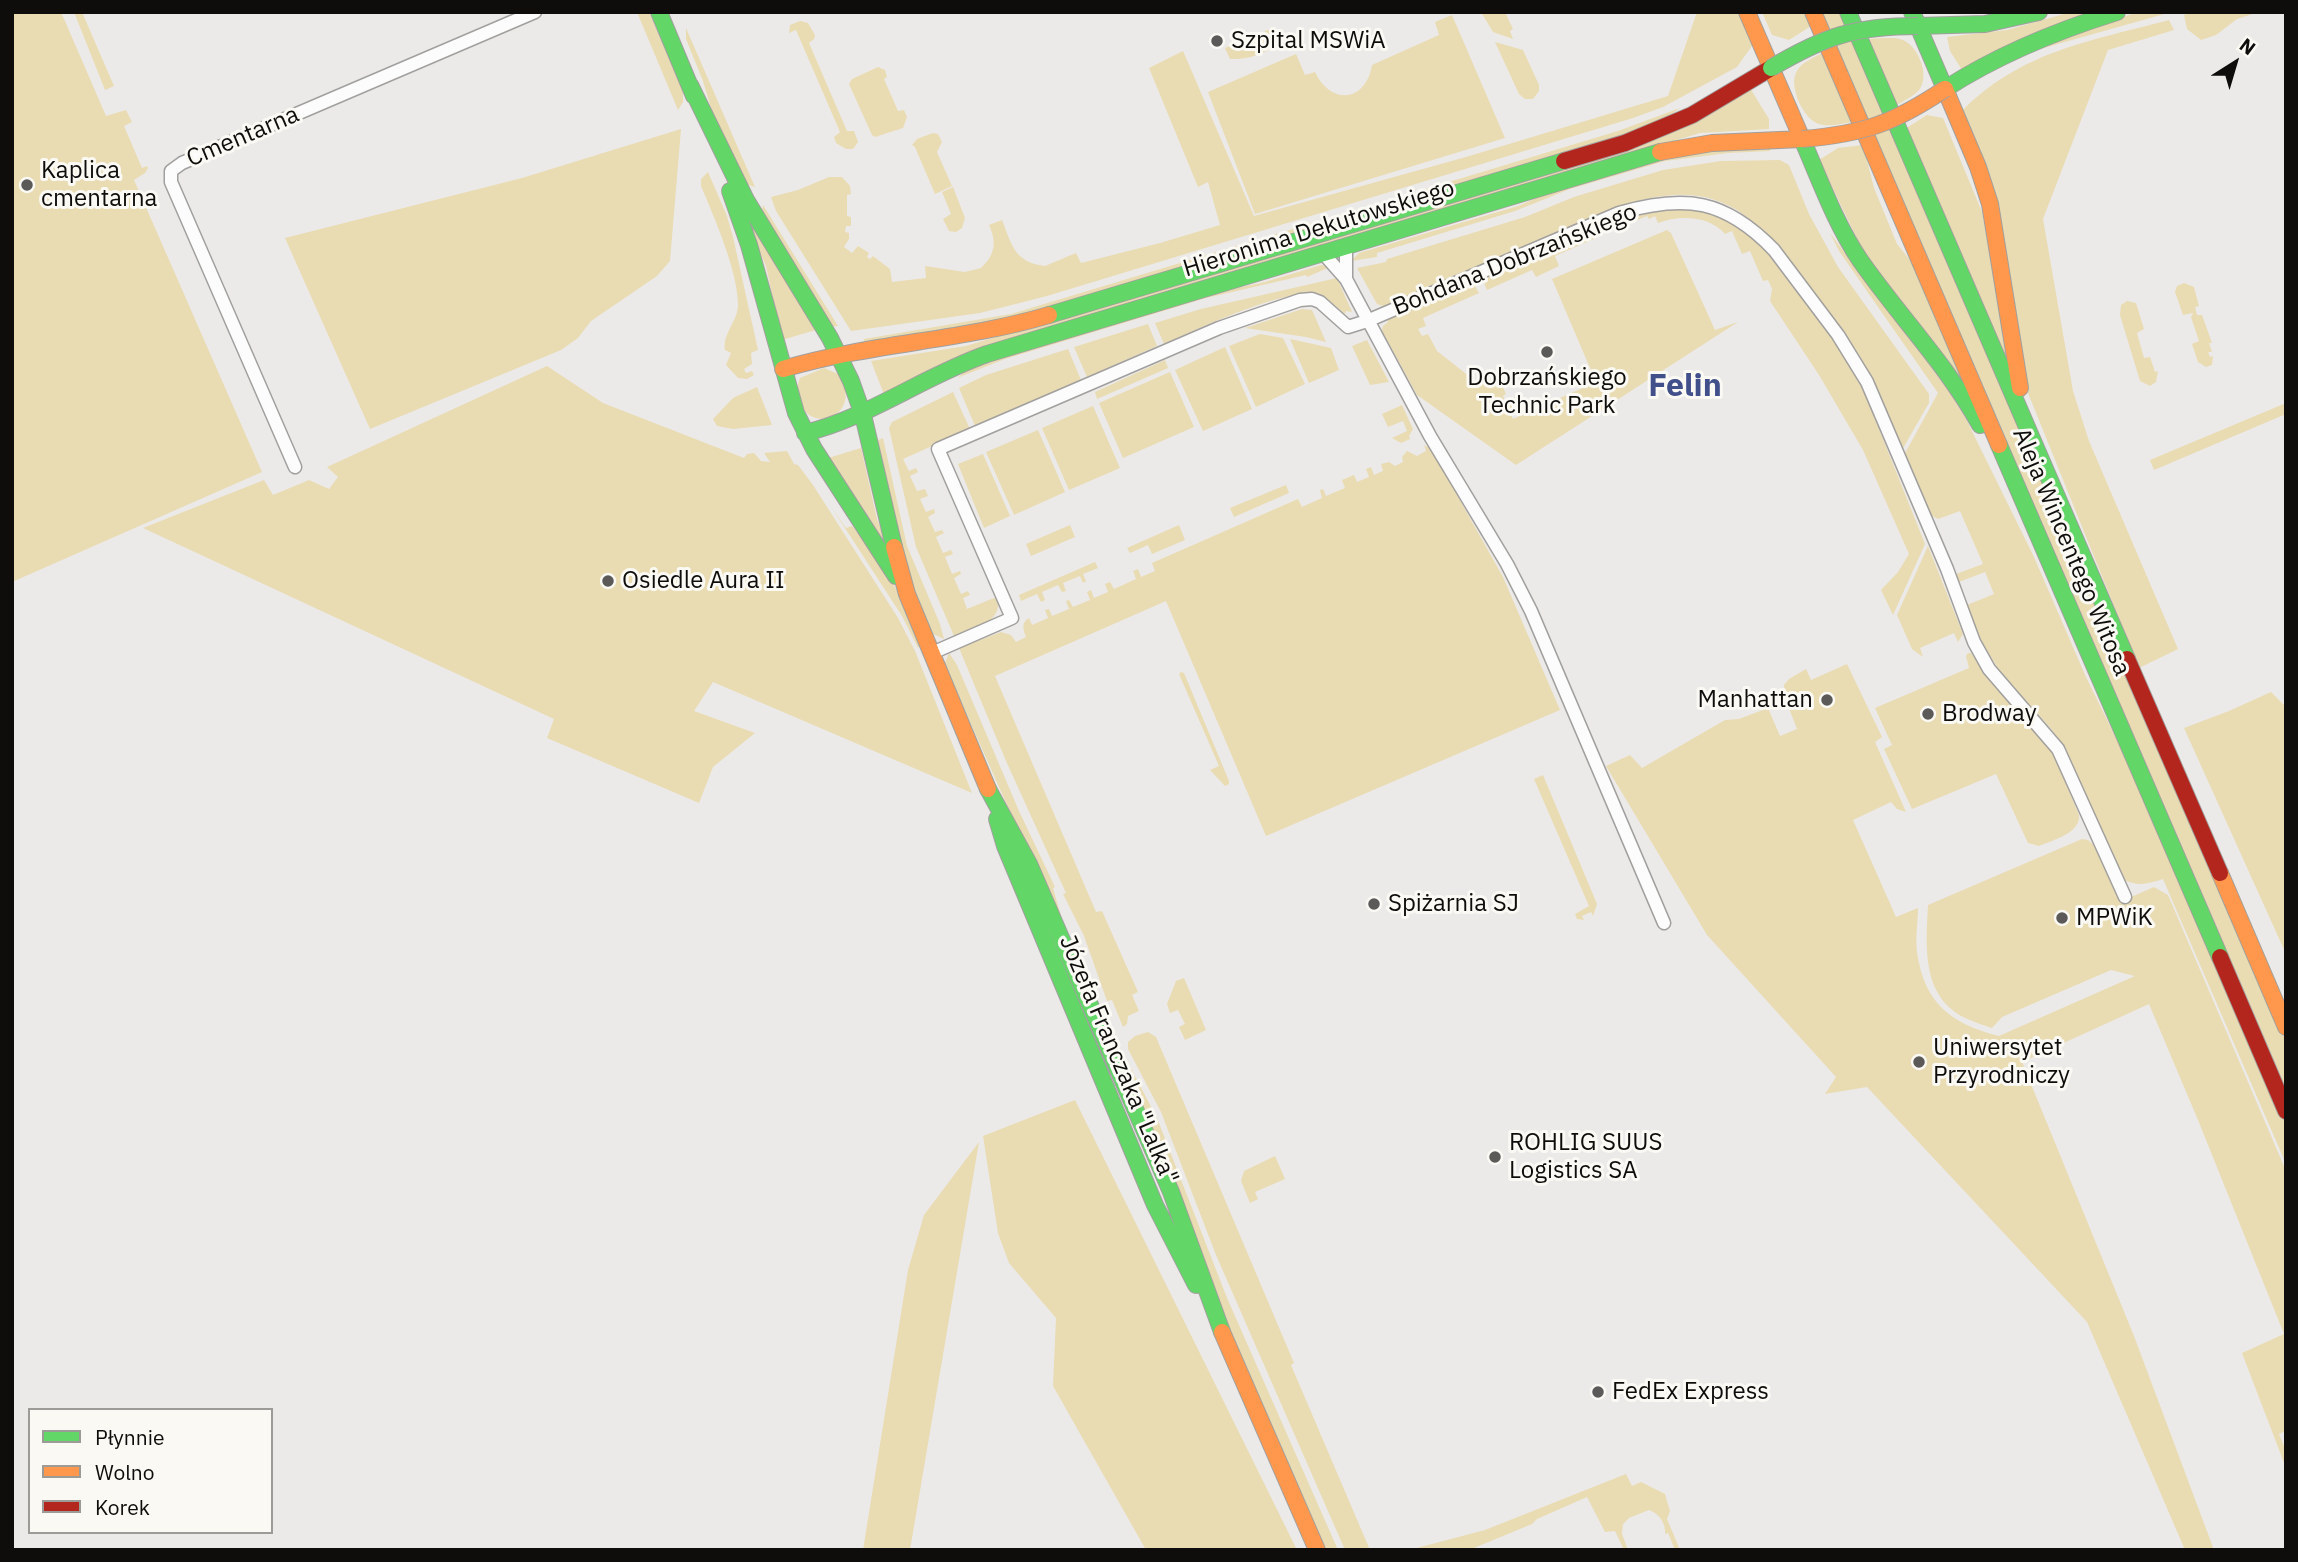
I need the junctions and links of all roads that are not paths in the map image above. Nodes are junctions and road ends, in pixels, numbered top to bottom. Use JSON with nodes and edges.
{"nodes":[{"id":1,"x":535,"y":12,"type":"edge"},
{"id":2,"x":659,"y":12,"type":"edge"},
{"id":3,"x":1747,"y":12,"type":"edge"},
{"id":4,"x":1813,"y":12,"type":"edge"},
{"id":5,"x":1848,"y":12,"type":"edge"},
{"id":6,"x":2039,"y":12,"type":"edge"},
{"id":7,"x":2117,"y":12,"type":"edge"},
{"id":8,"x":1915,"y":19,"type":"edge"},
{"id":9,"x":1771,"y":68,"type":"junction"},
{"id":10,"x":690,"y":85,"type":"junction"},
{"id":11,"x":1945,"y":89,"type":"junction"},
{"id":12,"x":1802,"y":139,"type":"junction"},
{"id":13,"x":1346,"y":245,"type":"junction"},
{"id":14,"x":1322,"y":252,"type":"junction"},
{"id":15,"x":1346,"y":279,"type":"junction"},
{"id":16,"x":1367,"y":321,"type":"junction"},
{"id":17,"x":838,"y":355,"type":"junction"},
{"id":18,"x":783,"y":369,"type":"junction"},
{"id":19,"x":863,"y":415,"type":"junction"},
{"id":20,"x":805,"y":433,"type":"junction"},
{"id":21,"x":2033,"y":444,"type":"junction"},
{"id":22,"x":295,"y":467,"type":"dead end"},
{"id":23,"x":2051,"y":564,"type":"junction"},
{"id":24,"x":907,"y":594,"type":"junction"},
{"id":25,"x":932,"y":653,"type":"junction"},
{"id":26,"x":2125,"y":897,"type":"dead end"},
{"id":27,"x":1664,"y":923,"type":"dead end"},
{"id":28,"x":2286,"y":1027,"type":"edge"},
{"id":29,"x":2286,"y":1111,"type":"edge"},
{"id":30,"x":1294,"y":1504,"type":"junction"},
{"id":31,"x":1310,"y":1550,"type":"edge"},
{"id":32,"x":1317,"y":1550,"type":"edge"}],
"edges":[{"from":1,"to":22,"type":"street","name":"Cmentarna"},
{"from":2,"to":10,"type":"street"},
{"from":3,"to":9,"type":"street"},
{"from":4,"to":23,"type":"street","name":"Aleja Wincentego Witosa"},
{"from":5,"to":21,"type":"street","name":"Aleja Wincentego Witosa"},
{"from":6,"to":8,"type":"street","name":"Hieronima Dekutowskiego"},
{"from":7,"to":11,"type":"street","name":"Hieronima Dekutowskiego"},
{"from":8,"to":9,"type":"street","name":"Hieronima Dekutowskiego","bridge":true},
{"from":8,"to":11,"type":"street"},
{"from":9,"to":12,"type":"street"},
{"from":9,"to":17,"type":"street","name":"Hieronima Dekutowskiego"},
{"from":10,"to":17,"type":"street","name":"Józefa Franczaka \"Lalka\""},
{"from":10,"to":18,"type":"street","name":"Józefa Franczaka \"Lalka\""},
{"from":11,"to":12,"type":"street","name":"Hieronima Dekutowskiego","bridge":true},
{"from":11,"to":21,"type":"street"},
{"from":12,"to":13,"type":"street","name":"Hieronima Dekutowskiego"},
{"from":12,"to":23,"type":"street"},
{"from":13,"to":14,"type":"street","name":"Hieronima Dekutowskiego"},
{"from":13,"to":15,"type":"street"},
{"from":14,"to":15,"type":"street"},
{"from":14,"to":19,"type":"street","name":"Hieronima Dekutowskiego"},
{"from":15,"to":16,"type":"street"},
{"from":16,"to":25,"type":"street","name":"Bohdana Dobrzańskiego"},
{"from":16,"to":26,"type":"street","name":"Bohdana Dobrzańskiego"},
{"from":16,"to":27,"type":"street"},
{"from":17,"to":18,"type":"street","name":"Hieronima Dekutowskiego"},
{"from":17,"to":19,"type":"street","name":"Józefa Franczaka \"Lalka\""},
{"from":18,"to":20,"type":"street","name":"Józefa Franczaka \"Lalka\""},
{"from":19,"to":20,"type":"street","name":"Hieronima Dekutowskiego"},
{"from":19,"to":24,"type":"street","name":"Józefa Franczaka \"Lalka\""},
{"from":20,"to":24,"type":"street","name":"Józefa Franczaka \"Lalka\""},
{"from":21,"to":28,"type":"street","name":"Aleja Wincentego Witosa"},
{"from":23,"to":29,"type":"street","name":"Aleja Wincentego Witosa"},
{"from":24,"to":25,"type":"street","name":"Józefa Franczaka \"Lalka\""},
{"from":25,"to":30,"type":"street","name":"Józefa Franczaka \"Lalka\""},
{"from":30,"to":31,"type":"street","name":"Józefa Franczaka \"Lalka\""},
{"from":30,"to":32,"type":"street","name":"Józefa Franczaka \"Lalka\""}]}
